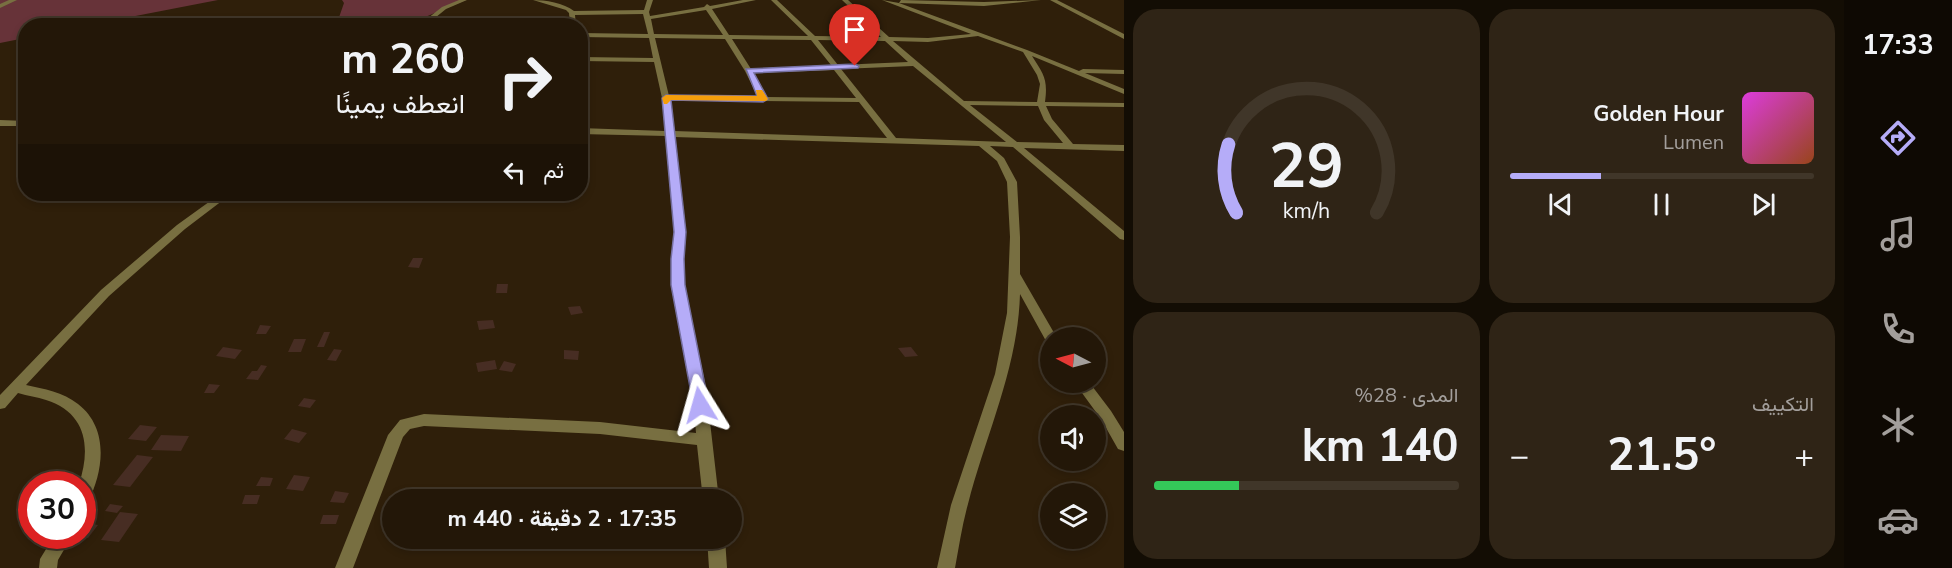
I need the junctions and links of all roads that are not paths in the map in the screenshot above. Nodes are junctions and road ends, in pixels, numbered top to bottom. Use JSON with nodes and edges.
{"nodes":[{"id":1,"x":14,"y":0,"type":"edge"},
{"id":2,"x":464,"y":0,"type":"edge"},
{"id":3,"x":537,"y":0,"type":"edge"},
{"id":4,"x":650,"y":0,"type":"edge"},
{"id":5,"x":753,"y":0,"type":"edge"},
{"id":6,"x":774,"y":0,"type":"edge"},
{"id":7,"x":845,"y":0,"type":"edge"},
{"id":8,"x":1038,"y":0,"type":"edge"},
{"id":9,"x":1053,"y":0,"type":"edge"},
{"id":10,"x":886,"y":1,"type":"edge"},
{"id":11,"x":0,"y":6,"type":"edge"},
{"id":12,"x":707,"y":6,"type":"junction"},
{"id":13,"x":572,"y":13,"type":"junction"},
{"id":14,"x":647,"y":15,"type":"junction"},
{"id":15,"x":431,"y":18,"type":"edge"},
{"id":16,"x":572,"y":18,"type":"edge"},
{"id":17,"x":976,"y":34,"type":"junction"},
{"id":18,"x":588,"y":35,"type":"edge"},
{"id":19,"x":652,"y":37,"type":"junction"},
{"id":20,"x":812,"y":37,"type":"junction"},
{"id":21,"x":1124,"y":37,"type":"edge"},
{"id":22,"x":727,"y":38,"type":"junction"},
{"id":23,"x":885,"y":39,"type":"junction"},
{"id":24,"x":1025,"y":51,"type":"junction"},
{"id":25,"x":588,"y":59,"type":"edge"},
{"id":26,"x":658,"y":60,"type":"junction"},
{"id":27,"x":915,"y":64,"type":"junction"},
{"id":28,"x":835,"y":67,"type":"junction"},
{"id":29,"x":749,"y":71,"type":"junction"},
{"id":30,"x":1078,"y":71,"type":"junction"},
{"id":31,"x":1124,"y":72,"type":"edge"},
{"id":32,"x":1124,"y":92,"type":"edge"},
{"id":33,"x":666,"y":98,"type":"junction"},
{"id":34,"x":763,"y":99,"type":"junction"},
{"id":35,"x":863,"y":100,"type":"junction"},
{"id":36,"x":963,"y":103,"type":"junction"},
{"id":37,"x":1041,"y":103,"type":"junction"},
{"id":38,"x":1124,"y":105,"type":"edge"},
{"id":39,"x":0,"y":123,"type":"edge"},
{"id":40,"x":18,"y":124,"type":"edge"},
{"id":41,"x":588,"y":131,"type":"edge"},
{"id":42,"x":671,"y":134,"type":"junction"},
{"id":43,"x":894,"y":141,"type":"junction"},
{"id":44,"x":982,"y":144,"type":"junction"},
{"id":45,"x":1015,"y":144,"type":"junction"},
{"id":46,"x":1070,"y":146,"type":"junction"},
{"id":47,"x":1124,"y":148,"type":"edge"},
{"id":48,"x":216,"y":201,"type":"edge"},
{"id":49,"x":1124,"y":237,"type":"edge"},
{"id":50,"x":1014,"y":274,"type":"junction"},
{"id":51,"x":1045,"y":327,"type":"edge"},
{"id":52,"x":17,"y":388,"type":"junction"},
{"id":53,"x":1089,"y":393,"type":"edge"},
{"id":54,"x":0,"y":404,"type":"edge"},
{"id":55,"x":704,"y":440,"type":"junction"},
{"id":56,"x":1124,"y":445,"type":"edge"},
{"id":57,"x":91,"y":471,"type":"edge"},
{"id":58,"x":710,"y":489,"type":"edge"},
{"id":59,"x":55,"y":549,"type":"edge"},
{"id":60,"x":717,"y":549,"type":"edge"},
{"id":61,"x":48,"y":568,"type":"edge"},
{"id":62,"x":344,"y":568,"type":"edge"},
{"id":63,"x":718,"y":568,"type":"edge"},
{"id":64,"x":946,"y":568,"type":"edge"}],
"edges":[{"from":1,"to":11,"type":"street"},
{"from":2,"to":15,"type":"street"},
{"from":3,"to":13,"type":"street"},
{"from":4,"to":14,"type":"street"},
{"from":5,"to":12,"type":"street"},
{"from":6,"to":20,"type":"street"},
{"from":7,"to":23,"type":"street"},
{"from":8,"to":10,"type":"street"},
{"from":9,"to":21,"type":"street"},
{"from":10,"to":17,"type":"street"},
{"from":12,"to":14,"type":"street"},
{"from":12,"to":22,"type":"street"},
{"from":13,"to":14,"type":"street"},
{"from":13,"to":16,"type":"street"},
{"from":14,"to":19,"type":"street"},
{"from":17,"to":23,"type":"street"},
{"from":17,"to":24,"type":"street"},
{"from":18,"to":19,"type":"street"},
{"from":19,"to":22,"type":"street"},
{"from":19,"to":26,"type":"street"},
{"from":20,"to":22,"type":"street"},
{"from":20,"to":23,"type":"street"},
{"from":20,"to":28,"type":"street"},
{"from":22,"to":29,"type":"street"},
{"from":23,"to":27,"type":"street"},
{"from":24,"to":30,"type":"street"},
{"from":24,"to":37,"type":"street"},
{"from":25,"to":26,"type":"street"},
{"from":26,"to":33,"type":"street"},
{"from":27,"to":28,"type":"street"},
{"from":27,"to":36,"type":"street"},
{"from":28,"to":29,"type":"street"},
{"from":28,"to":35,"type":"street"},
{"from":29,"to":34,"type":"street"},
{"from":30,"to":31,"type":"street"},
{"from":30,"to":32,"type":"street"},
{"from":33,"to":34,"type":"street"},
{"from":33,"to":42,"type":"street"},
{"from":34,"to":35,"type":"street"},
{"from":35,"to":43,"type":"street"},
{"from":36,"to":37,"type":"street"},
{"from":36,"to":45,"type":"street"},
{"from":37,"to":38,"type":"street"},
{"from":37,"to":46,"type":"street"},
{"from":39,"to":40,"type":"street"},
{"from":41,"to":42,"type":"street"},
{"from":42,"to":43,"type":"street"},
{"from":42,"to":55,"type":"street"},
{"from":43,"to":44,"type":"street"},
{"from":44,"to":45,"type":"street"},
{"from":44,"to":50,"type":"street"},
{"from":45,"to":46,"type":"street"},
{"from":45,"to":49,"type":"street"},
{"from":46,"to":47,"type":"street"},
{"from":48,"to":52,"type":"street"},
{"from":50,"to":51,"type":"street"},
{"from":50,"to":64,"type":"street"},
{"from":52,"to":54,"type":"street"},
{"from":52,"to":57,"type":"street"},
{"from":53,"to":56,"type":"street"},
{"from":55,"to":58,"type":"street"},
{"from":55,"to":62,"type":"street"},
{"from":59,"to":61,"type":"street"},
{"from":60,"to":63,"type":"street"}]}
